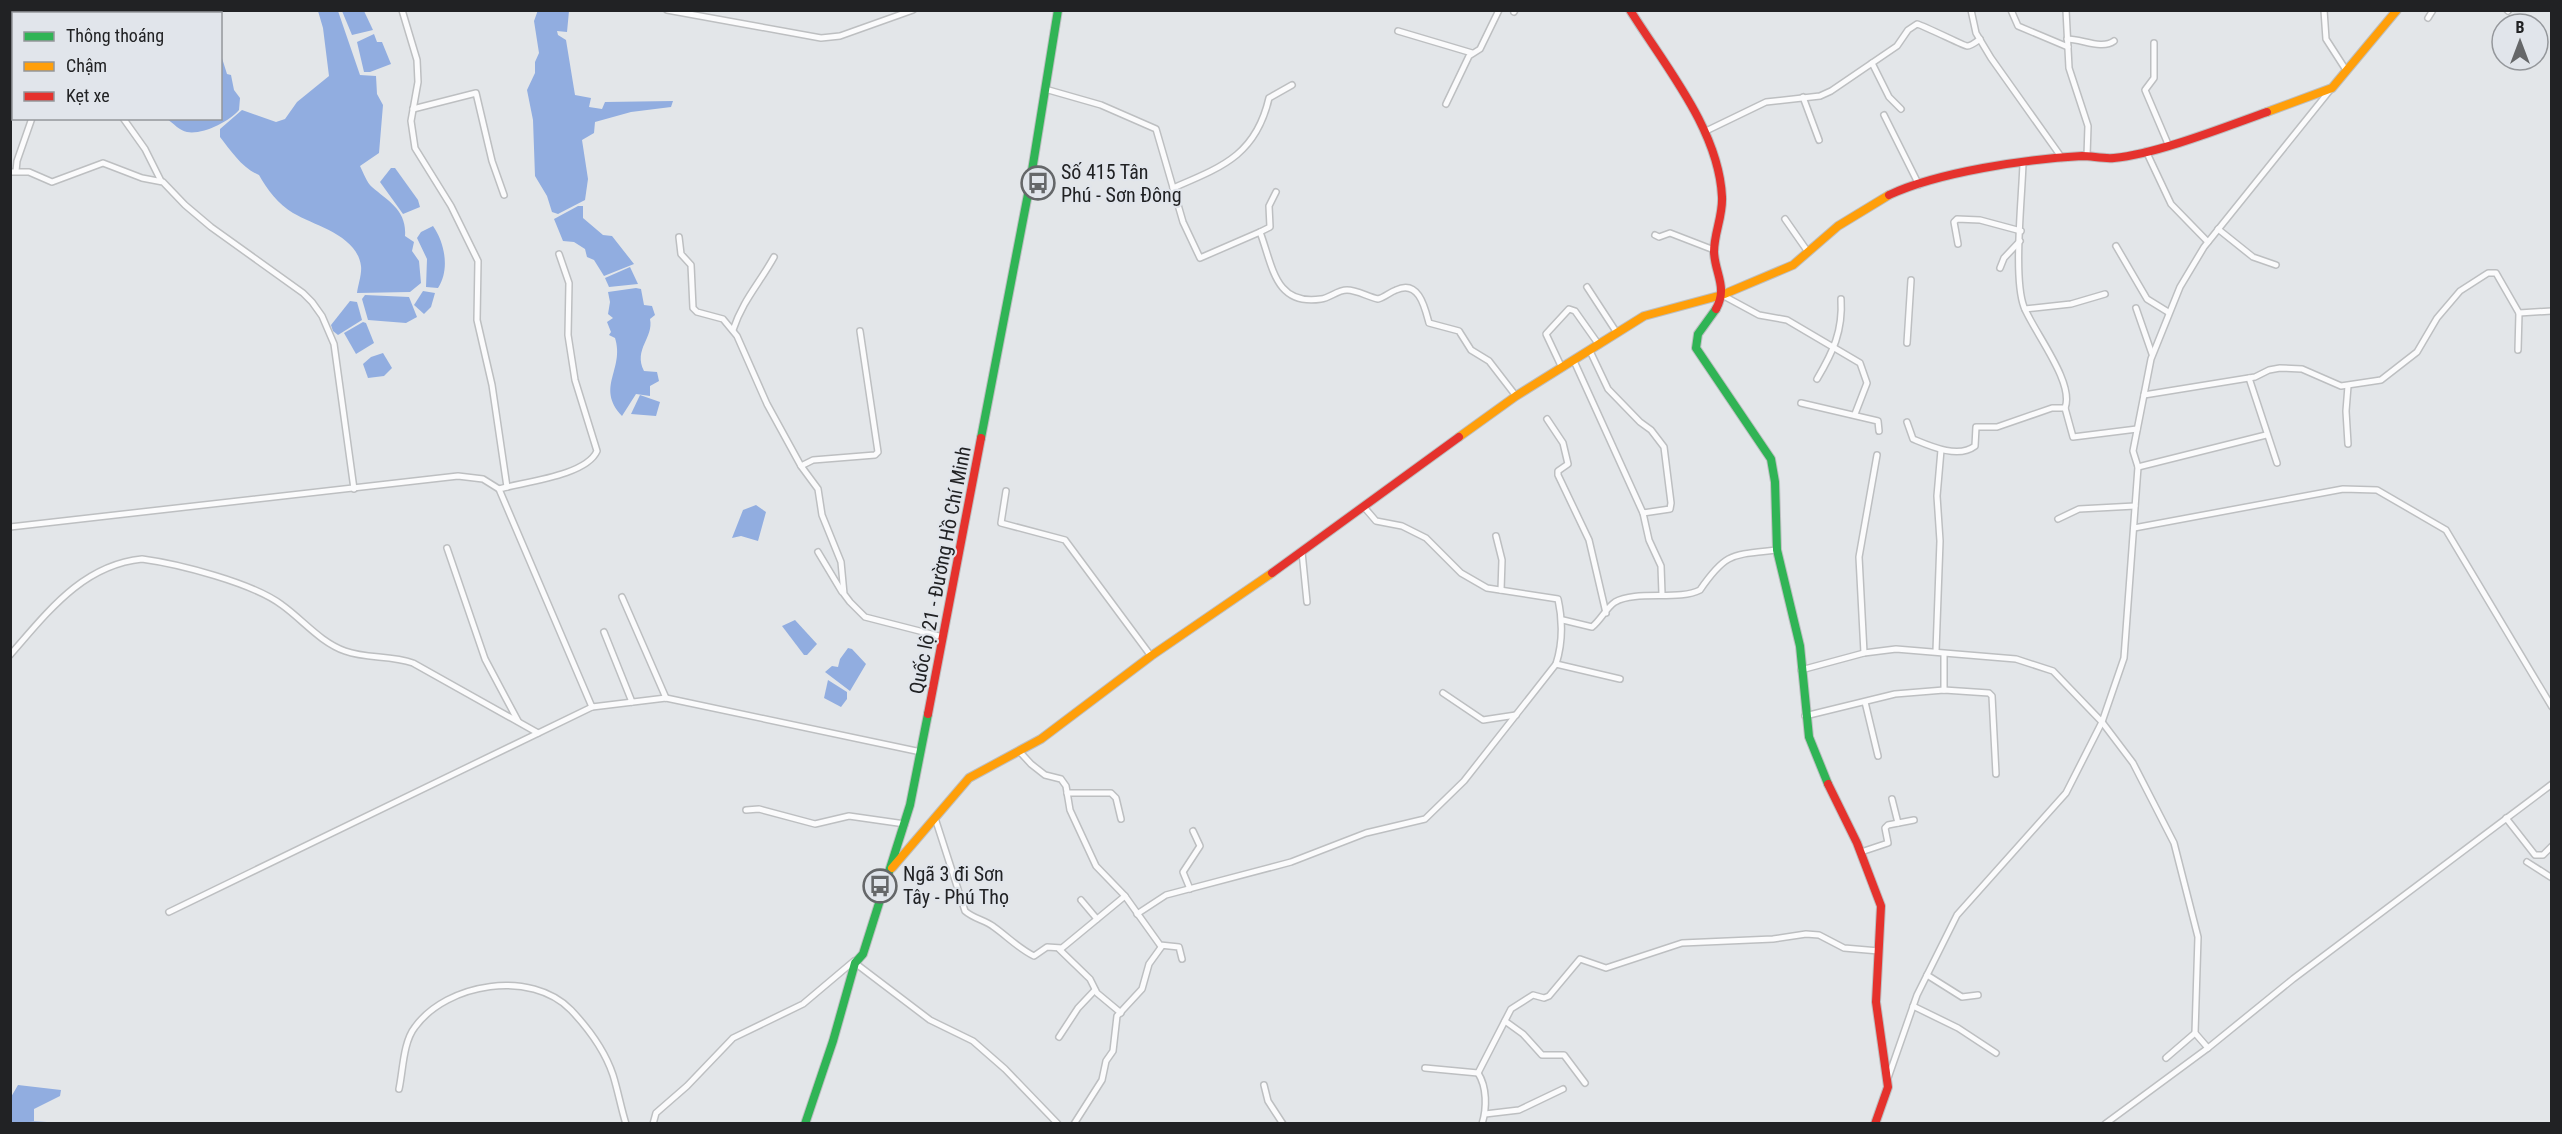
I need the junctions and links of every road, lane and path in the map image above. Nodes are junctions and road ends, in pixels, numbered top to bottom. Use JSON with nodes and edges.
{"nodes":[{"id":1,"x":402,"y":10,"type":"edge"},
{"id":2,"x":667,"y":10,"type":"edge"},
{"id":3,"x":913,"y":10,"type":"edge"},
{"id":4,"x":1058,"y":10,"type":"edge"},
{"id":5,"x":1499,"y":10,"type":"edge"},
{"id":6,"x":1630,"y":10,"type":"edge"},
{"id":7,"x":1971,"y":10,"type":"edge"},
{"id":8,"x":2011,"y":10,"type":"edge"},
{"id":9,"x":2066,"y":10,"type":"edge"},
{"id":10,"x":2324,"y":10,"type":"edge"},
{"id":11,"x":2397,"y":10,"type":"edge"},
{"id":12,"x":2433,"y":10,"type":"edge"},
{"id":13,"x":2428,"y":18,"type":"dead end"},
{"id":14,"x":1398,"y":32,"type":"dead end"},
{"id":15,"x":1980,"y":39,"type":"junction"},
{"id":16,"x":2067,"y":39,"type":"junction"},
{"id":17,"x":2114,"y":41,"type":"dead end"},
{"id":18,"x":2154,"y":42,"type":"dead end"},
{"id":19,"x":2068,"y":47,"type":"junction"},
{"id":20,"x":1472,"y":53,"type":"junction"},
{"id":21,"x":1872,"y":63,"type":"junction"},
{"id":22,"x":2346,"y":70,"type":"junction"},
{"id":23,"x":1292,"y":85,"type":"dead end"},
{"id":24,"x":2332,"y":88,"type":"junction"},
{"id":25,"x":1045,"y":89,"type":"junction"},
{"id":26,"x":1803,"y":97,"type":"junction"},
{"id":27,"x":1446,"y":104,"type":"dead end"},
{"id":28,"x":413,"y":109,"type":"junction"},
{"id":29,"x":1901,"y":109,"type":"dead end"},
{"id":30,"x":1884,"y":115,"type":"dead end"},
{"id":31,"x":31,"y":120,"type":"edge"},
{"id":32,"x":124,"y":120,"type":"edge"},
{"id":33,"x":1706,"y":131,"type":"junction"},
{"id":34,"x":1819,"y":140,"type":"dead end"},
{"id":35,"x":2168,"y":144,"type":"junction"},
{"id":36,"x":2146,"y":151,"type":"junction"},
{"id":37,"x":2087,"y":156,"type":"junction"},
{"id":38,"x":2062,"y":158,"type":"junction"},
{"id":39,"x":2023,"y":163,"type":"junction"},
{"id":40,"x":13,"y":172,"type":"edge"},
{"id":41,"x":161,"y":181,"type":"junction"},
{"id":42,"x":1919,"y":185,"type":"junction"},
{"id":43,"x":1173,"y":188,"type":"junction"},
{"id":44,"x":1276,"y":192,"type":"dead end"},
{"id":45,"x":504,"y":195,"type":"dead end"},
{"id":46,"x":1785,"y":219,"type":"dead end"},
{"id":47,"x":2218,"y":229,"type":"junction"},
{"id":48,"x":2021,"y":231,"type":"junction"},
{"id":49,"x":1260,"y":232,"type":"junction"},
{"id":50,"x":1655,"y":235,"type":"dead end"},
{"id":51,"x":679,"y":237,"type":"dead end"},
{"id":52,"x":2020,"y":241,"type":"junction"},
{"id":53,"x":2208,"y":242,"type":"junction"},
{"id":54,"x":1958,"y":244,"type":"dead end"},
{"id":55,"x":2116,"y":246,"type":"dead end"},
{"id":56,"x":1714,"y":250,"type":"junction"},
{"id":57,"x":1808,"y":252,"type":"junction"},
{"id":58,"x":560,"y":254,"type":"dead end"},
{"id":59,"x":774,"y":257,"type":"dead end"},
{"id":60,"x":2276,"y":265,"type":"dead end"},
{"id":61,"x":2000,"y":268,"type":"dead end"},
{"id":62,"x":1911,"y":280,"type":"dead end"},
{"id":63,"x":1587,"y":287,"type":"dead end"},
{"id":64,"x":2105,"y":294,"type":"dead end"},
{"id":65,"x":1722,"y":295,"type":"junction"},
{"id":66,"x":1841,"y":299,"type":"dead end"},
{"id":67,"x":2136,"y":308,"type":"dead end"},
{"id":68,"x":2025,"y":309,"type":"junction"},
{"id":69,"x":2552,"y":311,"type":"edge"},
{"id":70,"x":2168,"y":312,"type":"junction"},
{"id":71,"x":2519,"y":313,"type":"junction"},
{"id":72,"x":733,"y":330,"type":"junction"},
{"id":73,"x":860,"y":331,"type":"dead end"},
{"id":74,"x":1617,"y":333,"type":"junction"},
{"id":75,"x":1907,"y":343,"type":"dead end"},
{"id":76,"x":1599,"y":345,"type":"junction"},
{"id":77,"x":1835,"y":348,"type":"junction"},
{"id":78,"x":2518,"y":350,"type":"dead end"},
{"id":79,"x":1590,"y":351,"type":"junction"},
{"id":80,"x":2152,"y":354,"type":"junction"},
{"id":81,"x":1574,"y":361,"type":"junction"},
{"id":82,"x":1562,"y":368,"type":"junction"},
{"id":83,"x":2248,"y":378,"type":"junction"},
{"id":84,"x":1817,"y":379,"type":"dead end"},
{"id":85,"x":2348,"y":386,"type":"junction"},
{"id":86,"x":2144,"y":395,"type":"junction"},
{"id":87,"x":1516,"y":396,"type":"junction"},
{"id":88,"x":1801,"y":403,"type":"dead end"},
{"id":89,"x":2065,"y":408,"type":"junction"},
{"id":90,"x":1854,"y":414,"type":"junction"},
{"id":91,"x":1547,"y":419,"type":"dead end"},
{"id":92,"x":1907,"y":422,"type":"dead end"},
{"id":93,"x":2137,"y":429,"type":"junction"},
{"id":94,"x":1879,"y":431,"type":"dead end"},
{"id":95,"x":2266,"y":435,"type":"junction"},
{"id":96,"x":2348,"y":444,"type":"dead end"},
{"id":97,"x":1941,"y":450,"type":"junction"},
{"id":98,"x":1877,"y":455,"type":"dead end"},
{"id":99,"x":2277,"y":463,"type":"dead end"},
{"id":100,"x":801,"y":466,"type":"junction"},
{"id":101,"x":2138,"y":467,"type":"junction"},
{"id":102,"x":507,"y":487,"type":"junction"},
{"id":103,"x":354,"y":489,"type":"junction"},
{"id":104,"x":499,"y":489,"type":"junction"},
{"id":105,"x":1006,"y":491,"type":"dead end"},
{"id":106,"x":2135,"y":506,"type":"junction"},
{"id":107,"x":1364,"y":507,"type":"junction"},
{"id":108,"x":1643,"y":513,"type":"junction"},
{"id":109,"x":2058,"y":519,"type":"dead end"},
{"id":110,"x":10,"y":527,"type":"edge"},
{"id":111,"x":2134,"y":528,"type":"junction"},
{"id":112,"x":1496,"y":536,"type":"dead end"},
{"id":113,"x":447,"y":548,"type":"dead end"},
{"id":114,"x":1777,"y":550,"type":"junction"},
{"id":115,"x":818,"y":552,"type":"dead end"},
{"id":116,"x":1302,"y":552,"type":"junction"},
{"id":117,"x":1501,"y":590,"type":"junction"},
{"id":118,"x":844,"y":594,"type":"junction"},
{"id":119,"x":1662,"y":594,"type":"junction"},
{"id":120,"x":622,"y":597,"type":"dead end"},
{"id":121,"x":1308,"y":602,"type":"dead end"},
{"id":122,"x":1606,"y":613,"type":"junction"},
{"id":123,"x":1563,"y":620,"type":"junction"},
{"id":124,"x":604,"y":632,"type":"dead end"},
{"id":125,"x":944,"y":638,"type":"junction"},
{"id":126,"x":1936,"y":651,"type":"junction"},
{"id":127,"x":1864,"y":653,"type":"junction"},
{"id":128,"x":1944,"y":654,"type":"junction"},
{"id":129,"x":10,"y":655,"type":"edge"},
{"id":130,"x":1151,"y":656,"type":"junction"},
{"id":131,"x":1556,"y":664,"type":"junction"},
{"id":132,"x":1801,"y":670,"type":"junction"},
{"id":133,"x":1620,"y":679,"type":"dead end"},
{"id":134,"x":1944,"y":690,"type":"junction"},
{"id":135,"x":1443,"y":693,"type":"dead end"},
{"id":136,"x":666,"y":698,"type":"junction"},
{"id":137,"x":632,"y":702,"type":"junction"},
{"id":138,"x":1865,"y":702,"type":"junction"},
{"id":139,"x":2552,"y":707,"type":"edge"},
{"id":140,"x":592,"y":708,"type":"junction"},
{"id":141,"x":1516,"y":715,"type":"junction"},
{"id":142,"x":1805,"y":716,"type":"junction"},
{"id":143,"x":519,"y":722,"type":"junction"},
{"id":144,"x":2102,"y":722,"type":"junction"},
{"id":145,"x":538,"y":733,"type":"junction"},
{"id":146,"x":1019,"y":751,"type":"junction"},
{"id":147,"x":921,"y":752,"type":"junction"},
{"id":148,"x":1878,"y":756,"type":"dead end"},
{"id":149,"x":1996,"y":774,"type":"dead end"},
{"id":150,"x":2552,"y":784,"type":"edge"},
{"id":151,"x":1068,"y":793,"type":"junction"},
{"id":152,"x":1892,"y":799,"type":"dead end"},
{"id":153,"x":746,"y":810,"type":"dead end"},
{"id":154,"x":935,"y":818,"type":"junction"},
{"id":155,"x":2506,"y":818,"type":"junction"},
{"id":156,"x":1121,"y":819,"type":"dead end"},
{"id":157,"x":1914,"y":820,"type":"dead end"},
{"id":158,"x":1898,"y":823,"type":"junction"},
{"id":159,"x":905,"y":824,"type":"junction"},
{"id":160,"x":1193,"y":831,"type":"dead end"},
{"id":161,"x":2552,"y":846,"type":"edge"},
{"id":162,"x":1861,"y":852,"type":"junction"},
{"id":163,"x":2527,"y":862,"type":"dead end"},
{"id":164,"x":892,"y":868,"type":"junction"},
{"id":165,"x":2552,"y":878,"type":"edge"},
{"id":166,"x":1190,"y":889,"type":"junction"},
{"id":167,"x":1125,"y":896,"type":"junction"},
{"id":168,"x":1081,"y":900,"type":"dead end"},
{"id":169,"x":169,"y":912,"type":"dead end"},
{"id":170,"x":1137,"y":914,"type":"junction"},
{"id":171,"x":1097,"y":919,"type":"junction"},
{"id":172,"x":1162,"y":946,"type":"junction"},
{"id":173,"x":1059,"y":948,"type":"junction"},
{"id":174,"x":1879,"y":951,"type":"junction"},
{"id":175,"x":863,"y":954,"type":"junction"},
{"id":176,"x":1182,"y":959,"type":"dead end"},
{"id":177,"x":855,"y":963,"type":"junction"},
{"id":178,"x":1927,"y":975,"type":"junction"},
{"id":179,"x":1095,"y":990,"type":"junction"},
{"id":180,"x":1978,"y":995,"type":"dead end"},
{"id":181,"x":1913,"y":1006,"type":"junction"},
{"id":182,"x":1120,"y":1013,"type":"junction"},
{"id":183,"x":1505,"y":1021,"type":"junction"},
{"id":184,"x":2195,"y":1033,"type":"junction"},
{"id":185,"x":1059,"y":1037,"type":"dead end"},
{"id":186,"x":2208,"y":1048,"type":"junction"},
{"id":187,"x":1996,"y":1053,"type":"dead end"},
{"id":188,"x":2166,"y":1058,"type":"dead end"},
{"id":189,"x":1425,"y":1068,"type":"dead end"},
{"id":190,"x":1478,"y":1073,"type":"junction"},
{"id":191,"x":1888,"y":1078,"type":"junction"},
{"id":192,"x":1585,"y":1083,"type":"dead end"},
{"id":193,"x":1264,"y":1085,"type":"dead end"},
{"id":194,"x":399,"y":1089,"type":"dead end"},
{"id":195,"x":1563,"y":1089,"type":"dead end"},
{"id":196,"x":1485,"y":1114,"type":"junction"},
{"id":197,"x":626,"y":1124,"type":"edge"},
{"id":198,"x":654,"y":1124,"type":"edge"},
{"id":199,"x":805,"y":1124,"type":"edge"},
{"id":200,"x":1058,"y":1124,"type":"edge"},
{"id":201,"x":1074,"y":1124,"type":"edge"},
{"id":202,"x":1283,"y":1124,"type":"edge"},
{"id":203,"x":1482,"y":1124,"type":"edge"},
{"id":204,"x":1875,"y":1124,"type":"edge"},
{"id":205,"x":2105,"y":1124,"type":"edge"}],
"edges":[{"from":1,"to":28,"type":"street"},
{"from":2,"to":3,"type":"street"},
{"from":4,"to":25,"type":"main road","name":"Quốc lộ 21 - Đường Hồ Chí Minh"},
{"from":5,"to":20,"type":"street"},
{"from":6,"to":33,"type":"main road"},
{"from":7,"to":15,"type":"street"},
{"from":8,"to":19,"type":"street"},
{"from":9,"to":16,"type":"street"},
{"from":10,"to":22,"type":"street"},
{"from":11,"to":22,"type":"main road"},
{"from":12,"to":13,"type":"street"},
{"from":14,"to":20,"type":"street"},
{"from":15,"to":21,"type":"street"},
{"from":15,"to":38,"type":"street"},
{"from":16,"to":17,"type":"street"},
{"from":16,"to":19,"type":"street"},
{"from":18,"to":35,"type":"street"},
{"from":19,"to":37,"type":"street"},
{"from":20,"to":27,"type":"street"},
{"from":21,"to":26,"type":"street"},
{"from":21,"to":29,"type":"street"},
{"from":22,"to":24,"type":"main road"},
{"from":23,"to":43,"type":"street"},
{"from":24,"to":35,"type":"main road"},
{"from":24,"to":47,"type":"street"},
{"from":25,"to":43,"type":"street"},
{"from":25,"to":125,"type":"main road","name":"Quốc lộ 21 - Đường Hồ Chí Minh"},
{"from":26,"to":33,"type":"street"},
{"from":26,"to":34,"type":"street"},
{"from":28,"to":45,"type":"street"},
{"from":28,"to":102,"type":"street"},
{"from":30,"to":42,"type":"street"},
{"from":31,"to":40,"type":"street"},
{"from":32,"to":41,"type":"street"},
{"from":33,"to":56,"type":"main road"},
{"from":35,"to":36,"type":"main road"},
{"from":36,"to":37,"type":"main road"},
{"from":36,"to":53,"type":"street"},
{"from":37,"to":38,"type":"main road"},
{"from":38,"to":39,"type":"main road"},
{"from":39,"to":42,"type":"main road"},
{"from":39,"to":48,"type":"street"},
{"from":40,"to":41,"type":"street"},
{"from":41,"to":103,"type":"street"},
{"from":42,"to":57,"type":"main road"},
{"from":43,"to":49,"type":"street"},
{"from":44,"to":49,"type":"street"},
{"from":46,"to":57,"type":"street"},
{"from":47,"to":53,"type":"street"},
{"from":47,"to":60,"type":"street"},
{"from":48,"to":52,"type":"street"},
{"from":48,"to":54,"type":"street"},
{"from":49,"to":87,"type":"street"},
{"from":50,"to":56,"type":"street"},
{"from":51,"to":72,"type":"street"},
{"from":52,"to":61,"type":"street"},
{"from":52,"to":68,"type":"street"},
{"from":53,"to":70,"type":"street"},
{"from":55,"to":70,"type":"street"},
{"from":56,"to":65,"type":"main road"},
{"from":57,"to":65,"type":"main road"},
{"from":58,"to":102,"type":"street"},
{"from":59,"to":72,"type":"street"},
{"from":62,"to":75,"type":"street"},
{"from":63,"to":74,"type":"street"},
{"from":64,"to":68,"type":"street"},
{"from":65,"to":74,"type":"main road"},
{"from":65,"to":77,"type":"street"},
{"from":65,"to":114,"type":"main road"},
{"from":66,"to":77,"type":"street"},
{"from":67,"to":80,"type":"street"},
{"from":68,"to":89,"type":"street"},
{"from":69,"to":71,"type":"street"},
{"from":70,"to":80,"type":"street"},
{"from":71,"to":78,"type":"street"},
{"from":71,"to":85,"type":"street"},
{"from":72,"to":100,"type":"street"},
{"from":73,"to":100,"type":"street"},
{"from":74,"to":76,"type":"main road"},
{"from":76,"to":79,"type":"main road"},
{"from":76,"to":82,"type":"street"},
{"from":77,"to":84,"type":"street"},
{"from":77,"to":90,"type":"street"},
{"from":79,"to":81,"type":"main road"},
{"from":79,"to":108,"type":"street"},
{"from":80,"to":86,"type":"street"},
{"from":81,"to":82,"type":"main road"},
{"from":81,"to":108,"type":"street"},
{"from":82,"to":87,"type":"main road"},
{"from":83,"to":85,"type":"street"},
{"from":83,"to":86,"type":"street"},
{"from":83,"to":95,"type":"street"},
{"from":85,"to":96,"type":"street"},
{"from":86,"to":93,"type":"street"},
{"from":87,"to":107,"type":"main road"},
{"from":88,"to":90,"type":"street"},
{"from":89,"to":93,"type":"street"},
{"from":89,"to":97,"type":"street"},
{"from":90,"to":94,"type":"street"},
{"from":91,"to":122,"type":"street"},
{"from":92,"to":97,"type":"street"},
{"from":93,"to":101,"type":"street"},
{"from":95,"to":99,"type":"street"},
{"from":95,"to":101,"type":"street"},
{"from":97,"to":126,"type":"street"},
{"from":98,"to":127,"type":"street"},
{"from":100,"to":118,"type":"street"},
{"from":101,"to":106,"type":"street"},
{"from":102,"to":104,"type":"street"},
{"from":103,"to":104,"type":"street"},
{"from":103,"to":110,"type":"street"},
{"from":104,"to":140,"type":"street"},
{"from":105,"to":130,"type":"street"},
{"from":106,"to":109,"type":"street"},
{"from":106,"to":111,"type":"street"},
{"from":107,"to":116,"type":"main road"},
{"from":107,"to":117,"type":"street"},
{"from":108,"to":119,"type":"street"},
{"from":111,"to":139,"type":"street"},
{"from":111,"to":144,"type":"street"},
{"from":112,"to":117,"type":"street"},
{"from":113,"to":143,"type":"street"},
{"from":114,"to":119,"type":"street"},
{"from":114,"to":132,"type":"main road"},
{"from":115,"to":118,"type":"street"},
{"from":116,"to":121,"type":"street"},
{"from":116,"to":130,"type":"main road"},
{"from":117,"to":123,"type":"street"},
{"from":118,"to":125,"type":"street"},
{"from":119,"to":122,"type":"street"},
{"from":120,"to":136,"type":"street"},
{"from":122,"to":123,"type":"street"},
{"from":123,"to":131,"type":"street"},
{"from":124,"to":137,"type":"street"},
{"from":125,"to":147,"type":"main road","name":"Quốc lộ 21 - Đường Hồ Chí Minh"},
{"from":126,"to":127,"type":"street"},
{"from":126,"to":128,"type":"street"},
{"from":127,"to":132,"type":"street"},
{"from":128,"to":134,"type":"street"},
{"from":128,"to":144,"type":"street"},
{"from":129,"to":143,"type":"street"},
{"from":130,"to":146,"type":"main road"},
{"from":131,"to":133,"type":"street"},
{"from":131,"to":141,"type":"street"},
{"from":132,"to":142,"type":"main road"},
{"from":134,"to":138,"type":"street"},
{"from":134,"to":149,"type":"street"},
{"from":135,"to":141,"type":"street"},
{"from":136,"to":137,"type":"street"},
{"from":136,"to":147,"type":"street"},
{"from":137,"to":140,"type":"street"},
{"from":138,"to":142,"type":"street"},
{"from":138,"to":148,"type":"street"},
{"from":140,"to":145,"type":"street"},
{"from":141,"to":166,"type":"street"},
{"from":142,"to":162,"type":"main road"},
{"from":143,"to":145,"type":"street"},
{"from":144,"to":178,"type":"street"},
{"from":144,"to":184,"type":"street"},
{"from":145,"to":169,"type":"street"},
{"from":146,"to":151,"type":"street"},
{"from":146,"to":154,"type":"main road"},
{"from":147,"to":159,"type":"main road","name":"Quốc lộ 21 - Đường Hồ Chí Minh"},
{"from":150,"to":155,"type":"street"},
{"from":151,"to":156,"type":"street"},
{"from":151,"to":167,"type":"street"},
{"from":152,"to":158,"type":"street"},
{"from":153,"to":159,"type":"street"},
{"from":154,"to":164,"type":"main road"},
{"from":154,"to":173,"type":"street"},
{"from":155,"to":161,"type":"street"},
{"from":155,"to":186,"type":"street"},
{"from":157,"to":158,"type":"street"},
{"from":158,"to":162,"type":"street"},
{"from":159,"to":164,"type":"main road","name":"Quốc lộ 21 - Đường Hồ Chí Minh"},
{"from":160,"to":166,"type":"street"},
{"from":162,"to":174,"type":"main road"},
{"from":163,"to":165,"type":"street"},
{"from":164,"to":175,"type":"main road","name":"Quốc lộ 21 - Đường Hồ Chí Minh"},
{"from":166,"to":170,"type":"street"},
{"from":167,"to":170,"type":"street"},
{"from":167,"to":171,"type":"street"},
{"from":168,"to":171,"type":"street"},
{"from":170,"to":172,"type":"street"},
{"from":171,"to":173,"type":"street"},
{"from":172,"to":176,"type":"street"},
{"from":172,"to":182,"type":"street"},
{"from":173,"to":179,"type":"street"},
{"from":174,"to":183,"type":"street"},
{"from":174,"to":191,"type":"main road"},
{"from":175,"to":177,"type":"main road","name":"Quốc lộ 21 - Đường Hồ Chí Minh"},
{"from":175,"to":198,"type":"street"},
{"from":177,"to":199,"type":"main road","name":"Quốc lộ 21 - Đường Hồ Chí Minh"},
{"from":177,"to":200,"type":"street"},
{"from":178,"to":180,"type":"street"},
{"from":178,"to":181,"type":"street"},
{"from":179,"to":182,"type":"street"},
{"from":179,"to":185,"type":"street"},
{"from":181,"to":187,"type":"street"},
{"from":181,"to":191,"type":"street"},
{"from":182,"to":201,"type":"street"},
{"from":183,"to":190,"type":"street"},
{"from":183,"to":192,"type":"street"},
{"from":184,"to":186,"type":"street"},
{"from":184,"to":188,"type":"street"},
{"from":186,"to":205,"type":"street"},
{"from":189,"to":190,"type":"street"},
{"from":190,"to":196,"type":"street"},
{"from":191,"to":204,"type":"main road"},
{"from":193,"to":202,"type":"street"},
{"from":194,"to":197,"type":"street"},
{"from":195,"to":196,"type":"street"},
{"from":196,"to":203,"type":"street"}]}
